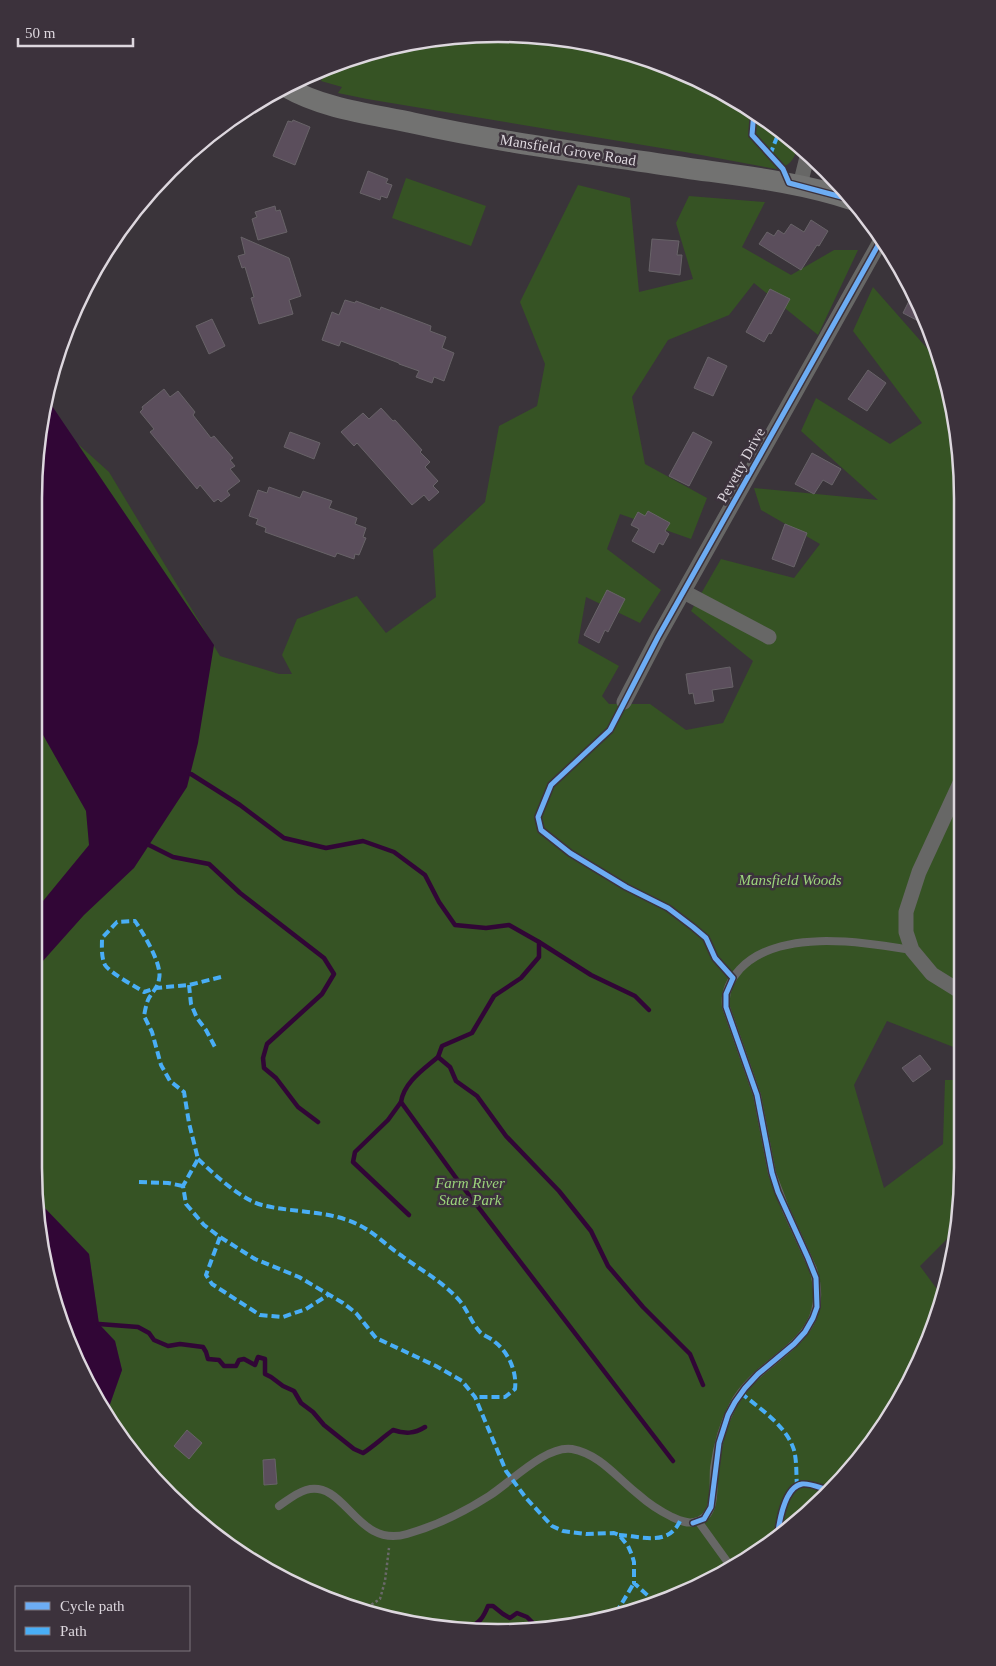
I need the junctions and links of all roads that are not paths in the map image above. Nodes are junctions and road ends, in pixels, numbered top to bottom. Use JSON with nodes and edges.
{"nodes":[{"id":1,"x":293,"y":91,"type":"edge"},
{"id":2,"x":806,"y":163,"type":"edge"},
{"id":3,"x":800,"y":185,"type":"junction"},
{"id":4,"x":838,"y":196,"type":"edge"},
{"id":5,"x":878,"y":246,"type":"edge"},
{"id":6,"x":684,"y":592,"type":"junction"},
{"id":7,"x":769,"y":637,"type":"dead end"},
{"id":8,"x":624,"y":702,"type":"dead end"},
{"id":9,"x":954,"y":796,"type":"edge"},
{"id":10,"x":912,"y":950,"type":"junction"},
{"id":11,"x":954,"y":988,"type":"edge"},
{"id":12,"x":279,"y":1506,"type":"dead end"},
{"id":13,"x":695,"y":1522,"type":"junction"},
{"id":14,"x":728,"y":1561,"type":"edge"}],
"edges":[{"from":1,"to":3,"type":"street","name":"Mansfield Grove Road"},
{"from":2,"to":3,"type":"street"},
{"from":3,"to":4,"type":"street","name":"Mansfield Grove Road"},
{"from":5,"to":6,"type":"street","name":"Pevetty Drive"},
{"from":6,"to":7,"type":"street"},
{"from":6,"to":8,"type":"street","name":"Pevetty Drive"},
{"from":9,"to":10,"type":"street"},
{"from":10,"to":11,"type":"street"},
{"from":10,"to":13,"type":"lane"},
{"from":12,"to":13,"type":"lane"},
{"from":13,"to":14,"type":"lane"}]}
